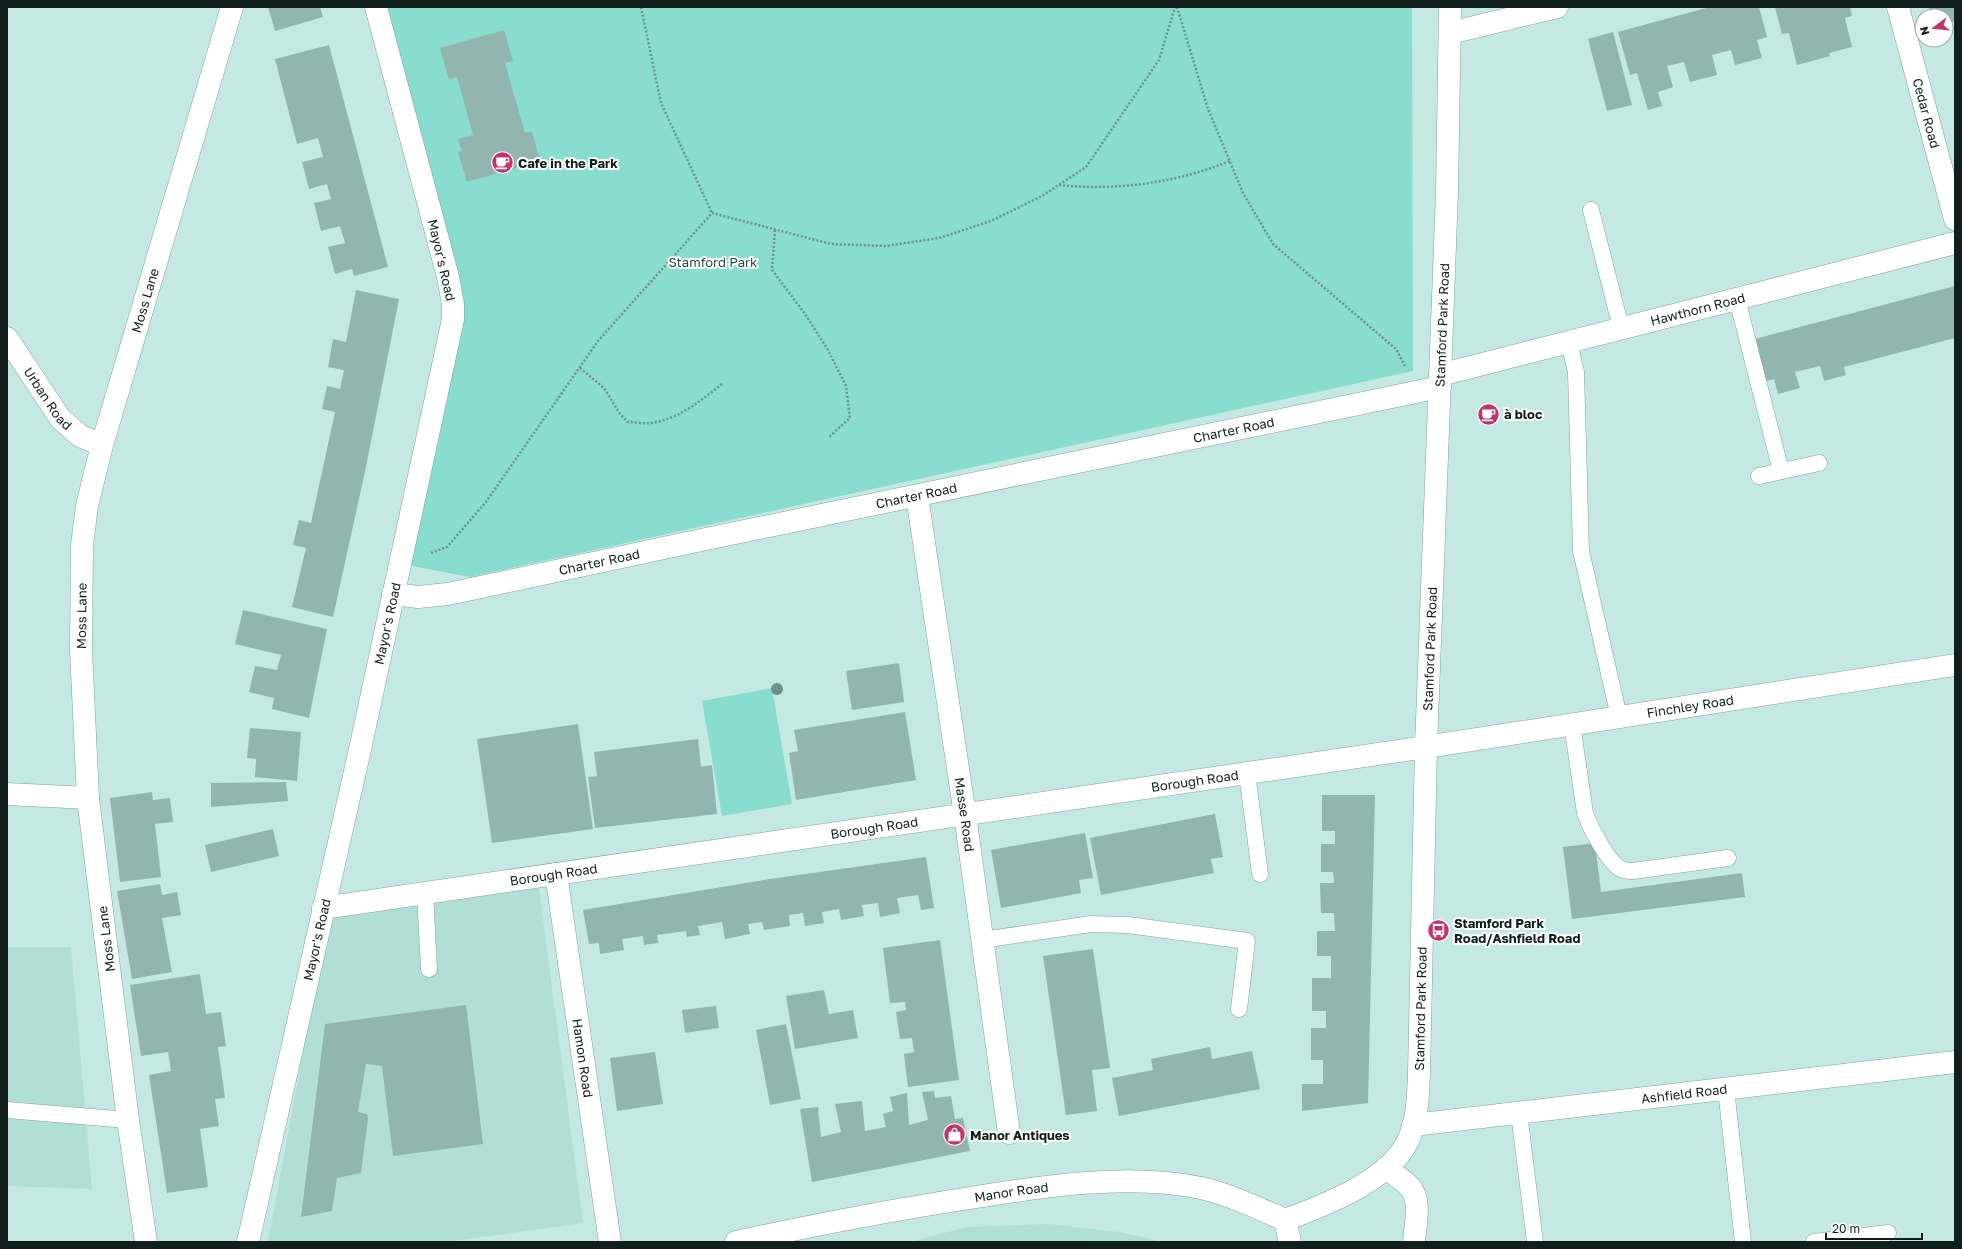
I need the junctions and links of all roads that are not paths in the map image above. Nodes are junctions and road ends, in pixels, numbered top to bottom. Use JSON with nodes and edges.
{"nodes":[{"id":1,"x":232,"y":7,"type":"edge"},
{"id":2,"x":376,"y":7,"type":"edge"},
{"id":3,"x":1450,"y":7,"type":"edge"},
{"id":4,"x":1557,"y":7,"type":"edge"},
{"id":5,"x":1898,"y":7,"type":"edge"},
{"id":6,"x":1450,"y":33,"type":"junction"},
{"id":7,"x":1591,"y":210,"type":"dead end"},
{"id":8,"x":1955,"y":219,"type":"edge"},
{"id":9,"x":1955,"y":243,"type":"edge"},
{"id":10,"x":1737,"y":299,"type":"junction"},
{"id":11,"x":1622,"y":328,"type":"junction"},
{"id":12,"x":7,"y":338,"type":"edge"},
{"id":13,"x":1569,"y":342,"type":"junction"},
{"id":14,"x":1440,"y":381,"type":"junction"},
{"id":15,"x":102,"y":445,"type":"junction"},
{"id":16,"x":1818,"y":463,"type":"dead end"},
{"id":17,"x":1781,"y":471,"type":"junction"},
{"id":18,"x":1759,"y":476,"type":"dead end"},
{"id":19,"x":917,"y":496,"type":"junction"},
{"id":20,"x":393,"y":594,"type":"junction"},
{"id":21,"x":1955,"y":665,"type":"edge"},
{"id":22,"x":1619,"y":717,"type":"junction"},
{"id":23,"x":1572,"y":724,"type":"junction"},
{"id":24,"x":1426,"y":747,"type":"junction"},
{"id":25,"x":1247,"y":772,"type":"junction"},
{"id":26,"x":7,"y":794,"type":"edge"},
{"id":27,"x":88,"y":798,"type":"junction"},
{"id":28,"x":965,"y":814,"type":"junction"},
{"id":29,"x":1728,"y":858,"type":"dead end"},
{"id":30,"x":556,"y":874,"type":"junction"},
{"id":31,"x":1260,"y":874,"type":"dead end"},
{"id":32,"x":425,"y":893,"type":"junction"},
{"id":33,"x":323,"y":908,"type":"junction"},
{"id":34,"x":982,"y":940,"type":"junction"},
{"id":35,"x":429,"y":969,"type":"dead end"},
{"id":36,"x":1239,"y":1009,"type":"dead end"},
{"id":37,"x":1955,"y":1062,"type":"edge"},
{"id":38,"x":1726,"y":1089,"type":"junction"},
{"id":39,"x":7,"y":1110,"type":"edge"},
{"id":40,"x":1519,"y":1113,"type":"junction"},
{"id":41,"x":128,"y":1120,"type":"junction"},
{"id":42,"x":1413,"y":1125,"type":"junction"},
{"id":43,"x":1010,"y":1133,"type":"dead end"},
{"id":44,"x":1386,"y":1168,"type":"junction"},
{"id":45,"x":1285,"y":1220,"type":"junction"},
{"id":46,"x":1888,"y":1233,"type":"dead end"},
{"id":47,"x":146,"y":1242,"type":"edge"},
{"id":48,"x":248,"y":1242,"type":"edge"},
{"id":49,"x":610,"y":1242,"type":"edge"},
{"id":50,"x":736,"y":1242,"type":"edge"},
{"id":51,"x":1290,"y":1242,"type":"edge"},
{"id":52,"x":1414,"y":1242,"type":"edge"},
{"id":53,"x":1536,"y":1242,"type":"edge"},
{"id":54,"x":1743,"y":1242,"type":"edge"},
{"id":55,"x":1814,"y":1242,"type":"edge"}],
"edges":[{"from":1,"to":15,"type":"street","name":"Moss Lane"},
{"from":2,"to":20,"type":"street","name":"Mayor's Road"},
{"from":3,"to":6,"type":"street","name":"Stamford Park Road"},
{"from":4,"to":6,"type":"street"},
{"from":5,"to":8,"type":"street","name":"Cedar Road"},
{"from":6,"to":14,"type":"street","name":"Stamford Park Road"},
{"from":7,"to":11,"type":"lane"},
{"from":9,"to":10,"type":"street","name":"Hawthorn Road"},
{"from":10,"to":11,"type":"street","name":"Hawthorn Road"},
{"from":10,"to":17,"type":"lane"},
{"from":11,"to":13,"type":"street","name":"Hawthorn Road"},
{"from":12,"to":15,"type":"street","name":"Urban Road"},
{"from":13,"to":14,"type":"street","name":"Hawthorn Road"},
{"from":13,"to":22,"type":"lane"},
{"from":14,"to":19,"type":"street","name":"Charter Road"},
{"from":14,"to":24,"type":"street","name":"Stamford Park Road"},
{"from":15,"to":27,"type":"street","name":"Moss Lane"},
{"from":16,"to":17,"type":"lane"},
{"from":17,"to":18,"type":"lane"},
{"from":19,"to":20,"type":"street","name":"Charter Road"},
{"from":19,"to":28,"type":"street","name":"Masse Road"},
{"from":20,"to":33,"type":"street","name":"Mayor's Road"},
{"from":21,"to":22,"type":"street","name":"Finchley Road"},
{"from":22,"to":23,"type":"street","name":"Finchley Road"},
{"from":23,"to":24,"type":"street","name":"Finchley Road"},
{"from":23,"to":29,"type":"lane"},
{"from":24,"to":25,"type":"street","name":"Borough Road"},
{"from":24,"to":42,"type":"street","name":"Stamford Park Road"},
{"from":25,"to":28,"type":"street","name":"Borough Road"},
{"from":25,"to":31,"type":"lane"},
{"from":26,"to":27,"type":"street"},
{"from":27,"to":41,"type":"street","name":"Moss Lane"},
{"from":28,"to":30,"type":"street","name":"Borough Road"},
{"from":28,"to":34,"type":"street","name":"Masse Road"},
{"from":30,"to":32,"type":"street","name":"Borough Road"},
{"from":30,"to":49,"type":"street","name":"Hamon Road"},
{"from":32,"to":33,"type":"street","name":"Borough Road"},
{"from":32,"to":35,"type":"lane"},
{"from":33,"to":48,"type":"street","name":"Mayor's Road"},
{"from":34,"to":36,"type":"lane"},
{"from":34,"to":43,"type":"street","name":"Masse Road"},
{"from":37,"to":38,"type":"street","name":"Ashfield Road"},
{"from":38,"to":40,"type":"street","name":"Ashfield Road"},
{"from":38,"to":54,"type":"lane"},
{"from":39,"to":41,"type":"lane"},
{"from":40,"to":42,"type":"street","name":"Ashfield Road"},
{"from":40,"to":53,"type":"lane"},
{"from":41,"to":47,"type":"street","name":"Moss Lane"},
{"from":42,"to":44,"type":"street","name":"Stamford Park Road"},
{"from":44,"to":45,"type":"street","name":"Stamford Park Road"},
{"from":44,"to":52,"type":"street"},
{"from":45,"to":50,"type":"street","name":"Manor Road"},
{"from":45,"to":51,"type":"street"},
{"from":46,"to":55,"type":"lane"}]}
